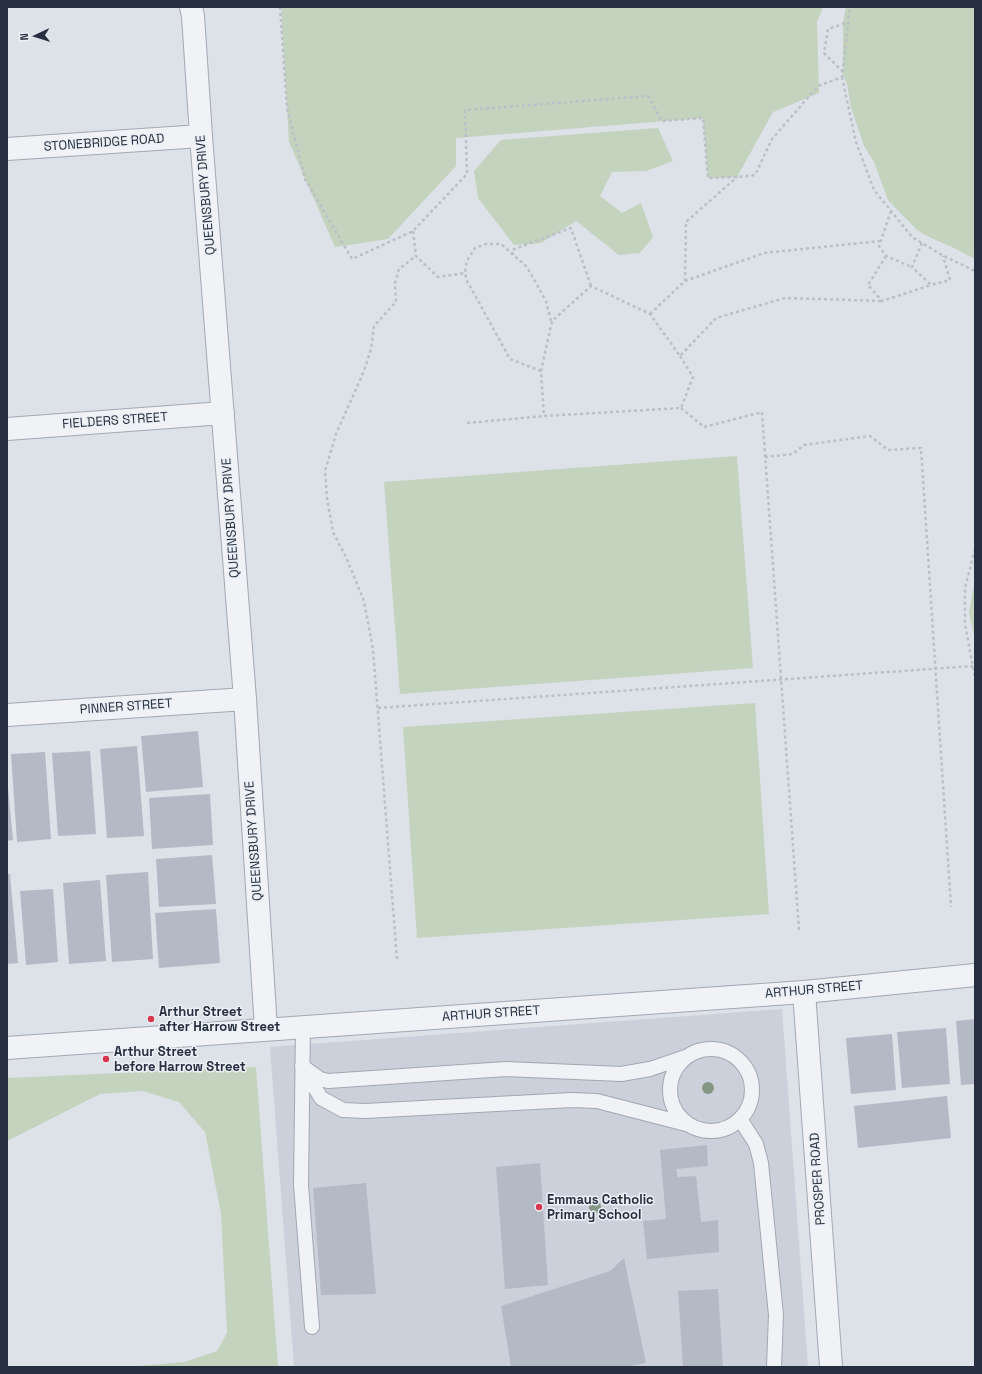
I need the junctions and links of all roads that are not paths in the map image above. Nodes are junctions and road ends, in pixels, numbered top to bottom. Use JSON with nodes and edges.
{"nodes":[{"id":1,"x":191,"y":7,"type":"edge"},
{"id":2,"x":201,"y":136,"type":"junction"},
{"id":3,"x":7,"y":149,"type":"edge"},
{"id":4,"x":223,"y":412,"type":"junction"},
{"id":5,"x":7,"y":429,"type":"edge"},
{"id":6,"x":244,"y":699,"type":"junction"},
{"id":7,"x":7,"y":715,"type":"edge"},
{"id":8,"x":975,"y":975,"type":"edge"},
{"id":9,"x":804,"y":992,"type":"junction"},
{"id":10,"x":303,"y":1027,"type":"junction"},
{"id":11,"x":266,"y":1029,"type":"junction"},
{"id":12,"x":7,"y":1048,"type":"edge"},
{"id":13,"x":688,"y":1056,"type":"junction"},
{"id":14,"x":302,"y":1066,"type":"junction"},
{"id":15,"x":740,"y":1119,"type":"junction"},
{"id":16,"x":690,"y":1125,"type":"junction"},
{"id":17,"x":312,"y":1327,"type":"dead end"},
{"id":18,"x":774,"y":1367,"type":"edge"},
{"id":19,"x":831,"y":1367,"type":"edge"}],
"edges":[{"from":1,"to":2,"type":"street","name":"QUEENSBURY DRIVE"},
{"from":2,"to":3,"type":"street","name":"STONEBRIDGE ROAD"},
{"from":2,"to":4,"type":"street","name":"QUEENSBURY DRIVE"},
{"from":4,"to":5,"type":"street","name":"FIELDERS STREET"},
{"from":4,"to":6,"type":"street","name":"QUEENSBURY DRIVE"},
{"from":6,"to":7,"type":"street","name":"PINNER STREET"},
{"from":6,"to":11,"type":"street","name":"QUEENSBURY DRIVE"},
{"from":8,"to":9,"type":"street","name":"ARTHUR STREET"},
{"from":9,"to":10,"type":"street","name":"ARTHUR STREET"},
{"from":9,"to":19,"type":"street","name":"PROSPER ROAD"},
{"from":10,"to":11,"type":"street","name":"ARTHUR STREET"},
{"from":10,"to":14,"type":"lane"},
{"from":11,"to":12,"type":"street","name":"ARTHUR STREET"},
{"from":13,"to":14,"type":"lane"},
{"from":13,"to":15,"type":"lane"},
{"from":13,"to":16,"type":"lane"},
{"from":14,"to":16,"type":"lane"},
{"from":14,"to":17,"type":"lane"},
{"from":15,"to":16,"type":"lane"},
{"from":15,"to":18,"type":"lane"}]}
